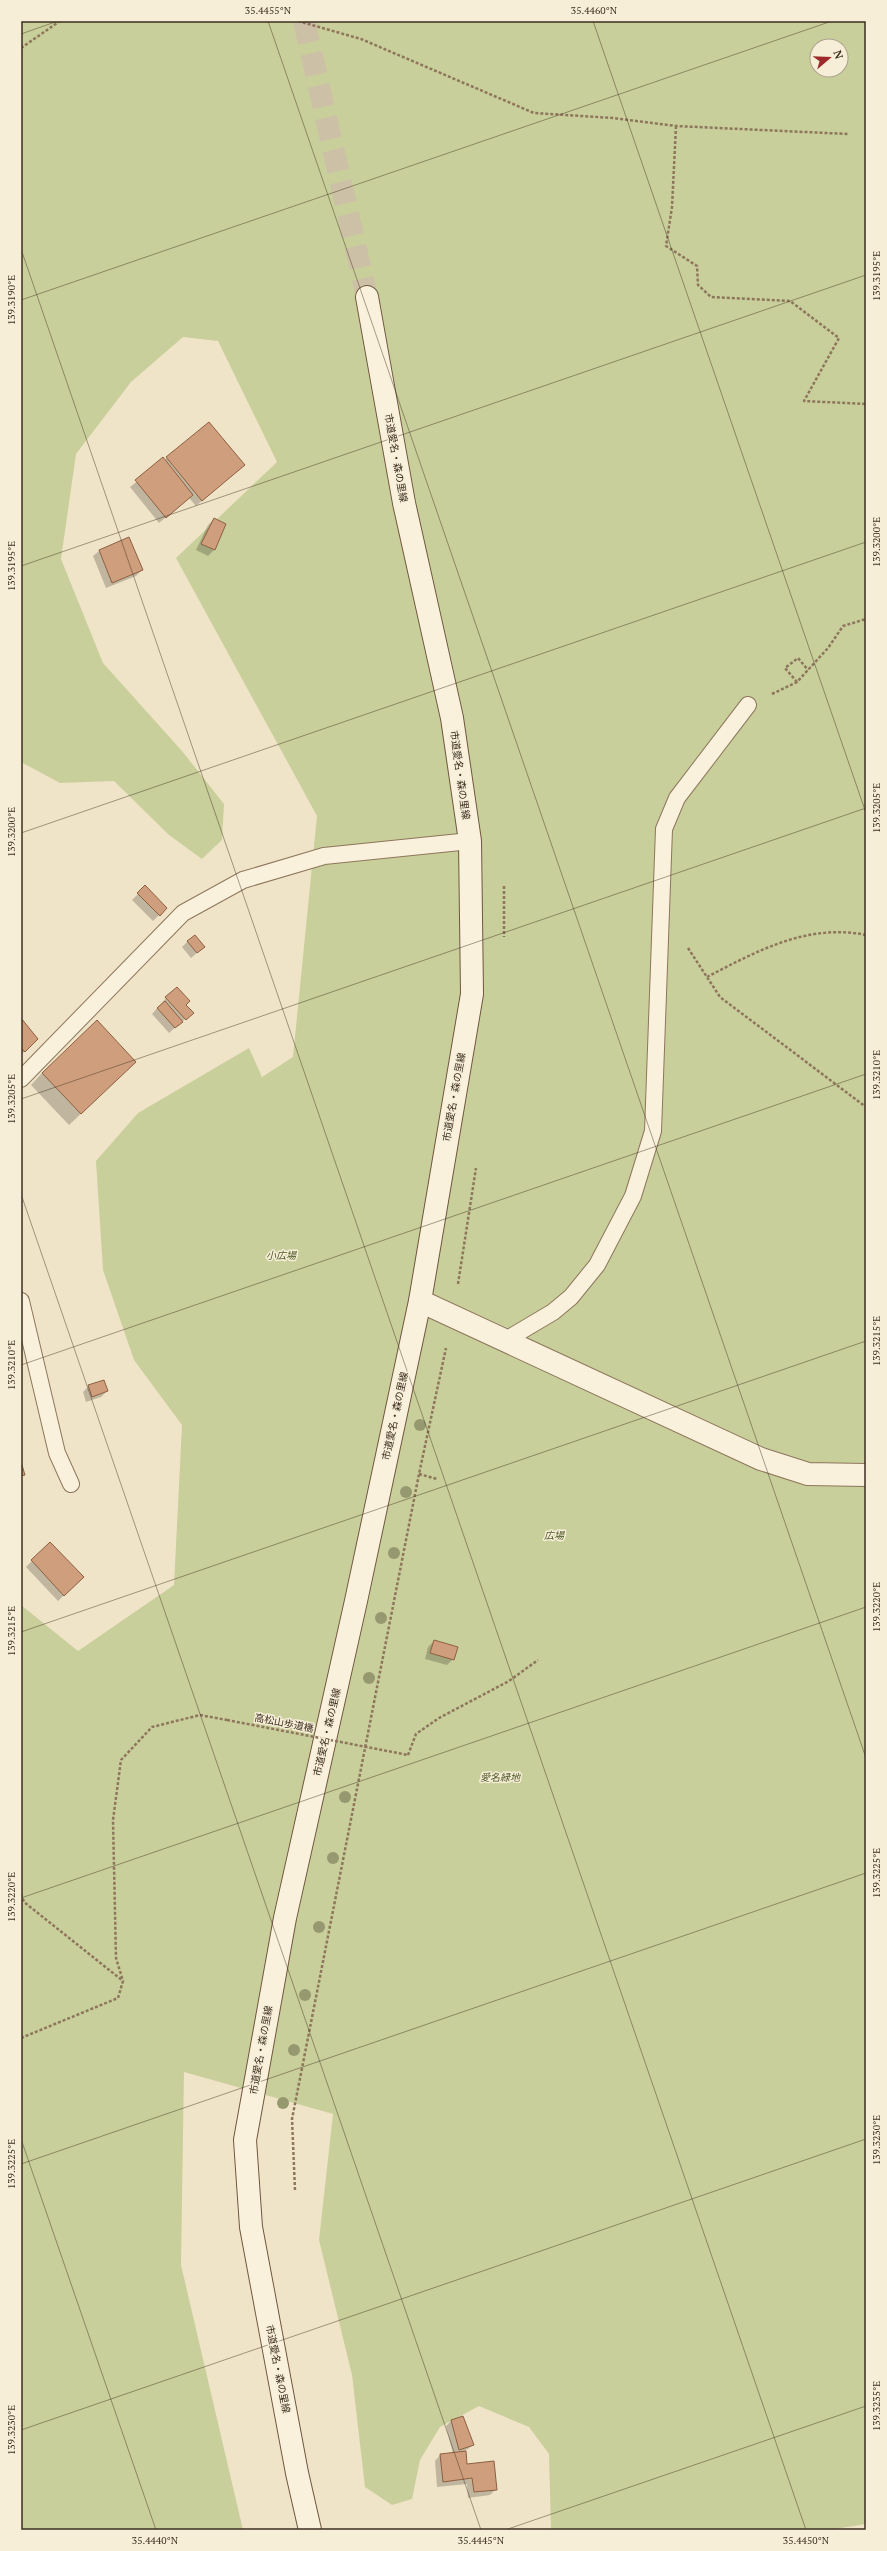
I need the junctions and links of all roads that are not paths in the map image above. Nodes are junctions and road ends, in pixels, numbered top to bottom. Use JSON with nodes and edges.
{"nodes":[{"id":1,"x":367,"y":297,"type":"tunnel mouth"},
{"id":2,"x":748,"y":705,"type":"road end"},
{"id":3,"x":470,"y":841,"type":"junction"},
{"id":4,"x":21,"y":1079,"type":"edge"},
{"id":5,"x":21,"y":1301,"type":"edge"},
{"id":6,"x":420,"y":1301,"type":"junction"},
{"id":7,"x":504,"y":1341,"type":"junction"},
{"id":8,"x":866,"y":1476,"type":"edge"},
{"id":9,"x":71,"y":1484,"type":"dead end"},
{"id":10,"x":310,"y":2530,"type":"edge"}],
"edges":[{"from":1,"to":3,"type":"street","name":"市道愛名・森の里線"},
{"from":2,"to":7,"type":"lane"},
{"from":3,"to":4,"type":"lane"},
{"from":3,"to":6,"type":"street","name":"市道愛名・森の里線"},
{"from":5,"to":9,"type":"lane"},
{"from":6,"to":7,"type":"street"},
{"from":6,"to":10,"type":"street","name":"市道愛名・森の里線"},
{"from":7,"to":8,"type":"street"}]}
